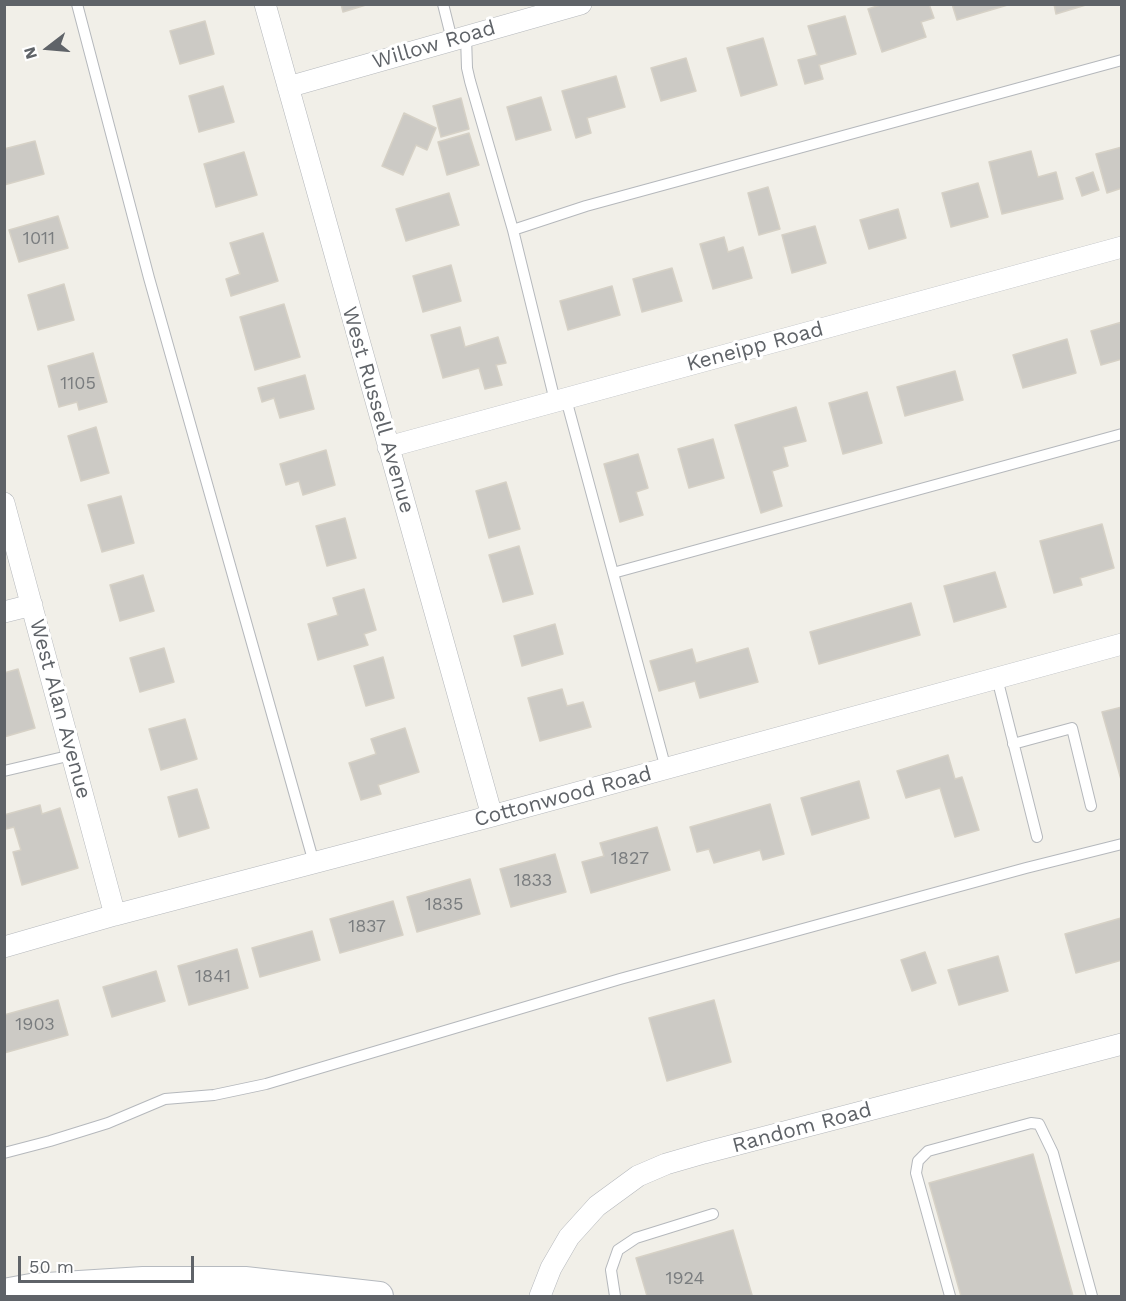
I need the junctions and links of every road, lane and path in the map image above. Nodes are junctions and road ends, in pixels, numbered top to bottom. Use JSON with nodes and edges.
{"nodes":[{"id":1,"x":77,"y":4,"type":"edge"},
{"id":2,"x":265,"y":4,"type":"edge"},
{"id":3,"x":443,"y":4,"type":"edge"},
{"id":4,"x":581,"y":4,"type":"edge"},
{"id":5,"x":459,"y":38,"type":"junction"},
{"id":6,"x":1122,"y":60,"type":"edge"},
{"id":7,"x":288,"y":87,"type":"junction"},
{"id":8,"x":513,"y":230,"type":"junction"},
{"id":9,"x":1122,"y":247,"type":"edge"},
{"id":10,"x":561,"y":400,"type":"junction"},
{"id":11,"x":1122,"y":434,"type":"edge"},
{"id":12,"x":388,"y":447,"type":"junction"},
{"id":13,"x":4,"y":503,"type":"edge"},
{"id":14,"x":613,"y":573,"type":"junction"},
{"id":15,"x":32,"y":605,"type":"junction"},
{"id":16,"x":4,"y":612,"type":"edge"},
{"id":17,"x":1122,"y":644,"type":"edge"},
{"id":18,"x":997,"y":678,"type":"junction"},
{"id":19,"x":1013,"y":744,"type":"junction"},
{"id":20,"x":72,"y":755,"type":"junction"},
{"id":21,"x":666,"y":769,"type":"junction"},
{"id":22,"x":4,"y":771,"type":"edge"},
{"id":23,"x":1091,"y":806,"type":"dead end"},
{"id":24,"x":492,"y":816,"type":"junction"},
{"id":25,"x":1037,"y":837,"type":"dead end"},
{"id":26,"x":1122,"y":844,"type":"edge"},
{"id":27,"x":314,"y":863,"type":"junction"},
{"id":28,"x":115,"y":915,"type":"junction"},
{"id":29,"x":4,"y":946,"type":"edge"},
{"id":30,"x":1122,"y":1044,"type":"edge"},
{"id":31,"x":4,"y":1152,"type":"edge"},
{"id":32,"x":713,"y":1214,"type":"dead end"},
{"id":33,"x":142,"y":1289,"type":"edge"},
{"id":34,"x":4,"y":1293,"type":"edge"},
{"id":35,"x":379,"y":1296,"type":"edge"},
{"id":36,"x":540,"y":1296,"type":"edge"},
{"id":37,"x":615,"y":1296,"type":"edge"},
{"id":38,"x":950,"y":1296,"type":"edge"},
{"id":39,"x":1092,"y":1296,"type":"edge"}],
"edges":[{"from":1,"to":27,"type":"lane"},
{"from":2,"to":7,"type":"street","name":"West Russell Avenue"},
{"from":3,"to":5,"type":"lane"},
{"from":4,"to":5,"type":"street","name":"Willow Road"},
{"from":5,"to":7,"type":"street","name":"Willow Road"},
{"from":5,"to":8,"type":"lane"},
{"from":6,"to":8,"type":"lane"},
{"from":7,"to":12,"type":"street","name":"West Russell Avenue"},
{"from":8,"to":10,"type":"lane"},
{"from":9,"to":10,"type":"street","name":"Keneipp Road"},
{"from":10,"to":12,"type":"street","name":"Keneipp Road"},
{"from":10,"to":14,"type":"lane"},
{"from":11,"to":14,"type":"lane"},
{"from":12,"to":24,"type":"street","name":"West Russell Avenue"},
{"from":13,"to":15,"type":"street","name":"West Alan Avenue"},
{"from":14,"to":21,"type":"lane"},
{"from":15,"to":16,"type":"street"},
{"from":15,"to":20,"type":"street","name":"West Alan Avenue"},
{"from":17,"to":18,"type":"street","name":"Cottonwood Road"},
{"from":18,"to":19,"type":"lane"},
{"from":18,"to":21,"type":"street","name":"Cottonwood Road"},
{"from":19,"to":23,"type":"lane"},
{"from":19,"to":25,"type":"lane"},
{"from":20,"to":22,"type":"lane"},
{"from":20,"to":28,"type":"street","name":"West Alan Avenue"},
{"from":21,"to":24,"type":"street","name":"Cottonwood Road"},
{"from":24,"to":27,"type":"street","name":"Cottonwood Road"},
{"from":26,"to":31,"type":"lane"},
{"from":27,"to":28,"type":"street","name":"Cottonwood Road"},
{"from":28,"to":29,"type":"street","name":"Cottonwood Road"},
{"from":30,"to":36,"type":"street","name":"Random Road"},
{"from":32,"to":37,"type":"lane"},
{"from":33,"to":34,"type":"main road"},
{"from":33,"to":35,"type":"main road"},
{"from":38,"to":39,"type":"lane"}]}
